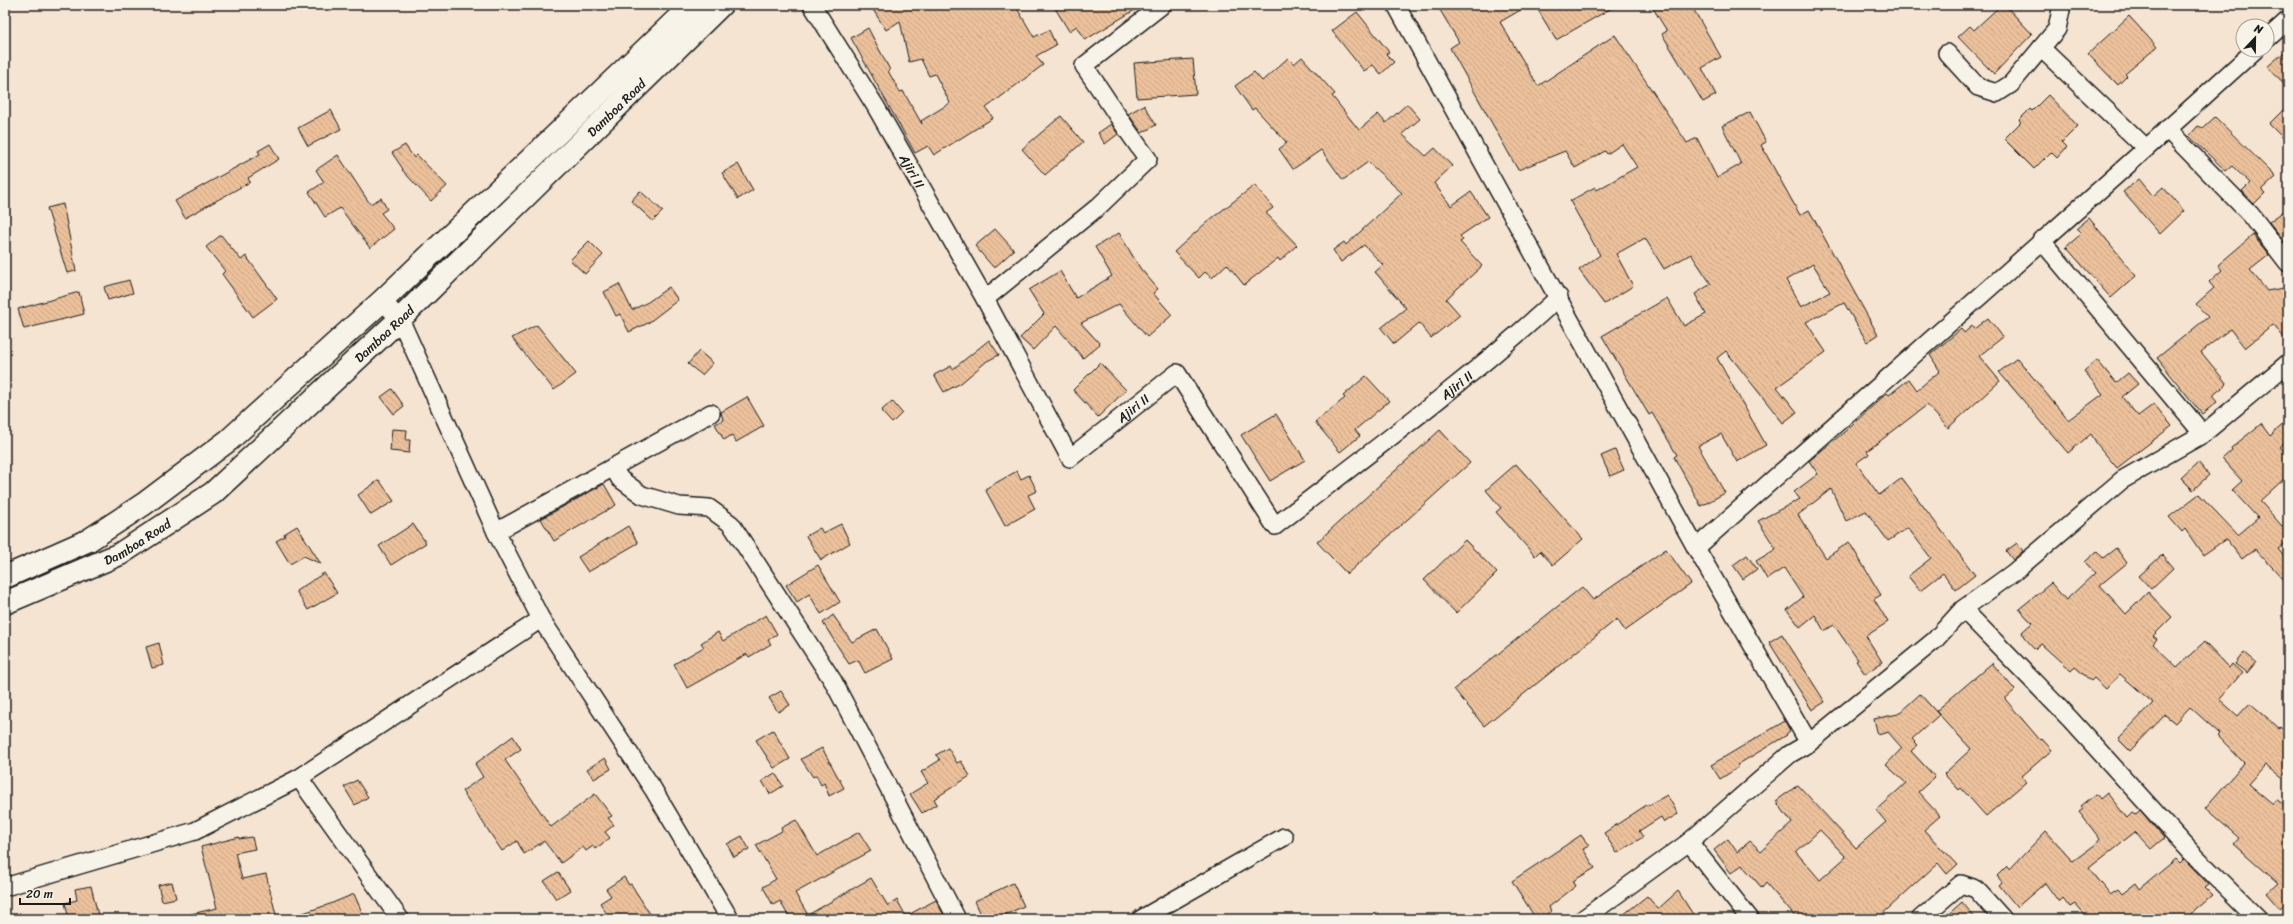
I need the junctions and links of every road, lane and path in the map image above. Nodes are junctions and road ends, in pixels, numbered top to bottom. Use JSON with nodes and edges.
{"nodes":[{"id":1,"x":692,"y":5,"type":"edge"},
{"id":2,"x":721,"y":5,"type":"edge"},
{"id":3,"x":812,"y":5,"type":"edge"},
{"id":4,"x":1162,"y":5,"type":"edge"},
{"id":5,"x":1396,"y":5,"type":"edge"},
{"id":6,"x":2062,"y":5,"type":"edge"},
{"id":7,"x":2288,"y":20,"type":"edge"},
{"id":8,"x":2275,"y":32,"type":"edge"},
{"id":9,"x":2041,"y":48,"type":"junction"},
{"id":10,"x":1947,"y":53,"type":"dead end"},
{"id":11,"x":2246,"y":58,"type":"edge"},
{"id":12,"x":2167,"y":130,"type":"junction"},
{"id":13,"x":2146,"y":148,"type":"junction"},
{"id":14,"x":2041,"y":240,"type":"junction"},
{"id":15,"x":2288,"y":262,"type":"edge"},
{"id":16,"x":1558,"y":298,"type":"junction"},
{"id":17,"x":985,"y":299,"type":"junction"},
{"id":18,"x":382,"y":301,"type":"junction"},
{"id":19,"x":400,"y":319,"type":"junction"},
{"id":20,"x":2288,"y":363,"type":"edge"},
{"id":21,"x":711,"y":413,"type":"dead end"},
{"id":22,"x":2203,"y":434,"type":"junction"},
{"id":23,"x":613,"y":467,"type":"junction"},
{"id":24,"x":496,"y":532,"type":"junction"},
{"id":25,"x":1696,"y":548,"type":"junction"},
{"id":26,"x":5,"y":577,"type":"edge"},
{"id":27,"x":5,"y":603,"type":"edge"},
{"id":28,"x":1963,"y":609,"type":"junction"},
{"id":29,"x":541,"y":619,"type":"junction"},
{"id":30,"x":1809,"y":743,"type":"junction"},
{"id":31,"x":299,"y":778,"type":"junction"},
{"id":32,"x":1284,"y":837,"type":"dead end"},
{"id":33,"x":1689,"y":842,"type":"junction"},
{"id":34,"x":5,"y":887,"type":"edge"},
{"id":35,"x":400,"y":919,"type":"edge"},
{"id":36,"x":730,"y":919,"type":"edge"},
{"id":37,"x":957,"y":919,"type":"edge"},
{"id":38,"x":1141,"y":919,"type":"edge"},
{"id":39,"x":1583,"y":919,"type":"edge"},
{"id":40,"x":1750,"y":919,"type":"edge"},
{"id":41,"x":1920,"y":919,"type":"edge"},
{"id":42,"x":2003,"y":919,"type":"edge"},
{"id":43,"x":2258,"y":919,"type":"edge"}],
"edges":[{"from":1,"to":18,"type":"main road","name":"Damboa Road"},
{"from":2,"to":19,"type":"main road","name":"Damboa Road"},
{"from":3,"to":17,"type":"street","name":"Ajiri II"},
{"from":4,"to":17,"type":"street"},
{"from":5,"to":16,"type":"street"},
{"from":6,"to":9,"type":"street"},
{"from":7,"to":8,"type":"street"},
{"from":9,"to":10,"type":"street"},
{"from":9,"to":13,"type":"street"},
{"from":11,"to":12,"type":"street"},
{"from":12,"to":13,"type":"street"},
{"from":12,"to":15,"type":"street"},
{"from":13,"to":14,"type":"street"},
{"from":14,"to":22,"type":"street"},
{"from":14,"to":25,"type":"street"},
{"from":16,"to":17,"type":"street","name":"Ajiri II"},
{"from":16,"to":25,"type":"street"},
{"from":18,"to":19,"type":"street"},
{"from":18,"to":26,"type":"main road","name":"Damboa Road"},
{"from":19,"to":24,"type":"street"},
{"from":19,"to":27,"type":"main road","name":"Damboa Road"},
{"from":20,"to":22,"type":"street"},
{"from":21,"to":23,"type":"street"},
{"from":22,"to":28,"type":"street"},
{"from":23,"to":24,"type":"street"},
{"from":23,"to":37,"type":"street"},
{"from":24,"to":29,"type":"street"},
{"from":25,"to":30,"type":"street"},
{"from":28,"to":30,"type":"street"},
{"from":28,"to":43,"type":"street"},
{"from":29,"to":31,"type":"street"},
{"from":29,"to":36,"type":"street"},
{"from":30,"to":33,"type":"street"},
{"from":31,"to":34,"type":"street"},
{"from":31,"to":35,"type":"street"},
{"from":32,"to":38,"type":"street"},
{"from":33,"to":39,"type":"street"},
{"from":33,"to":40,"type":"street"},
{"from":41,"to":42,"type":"street"}]}
